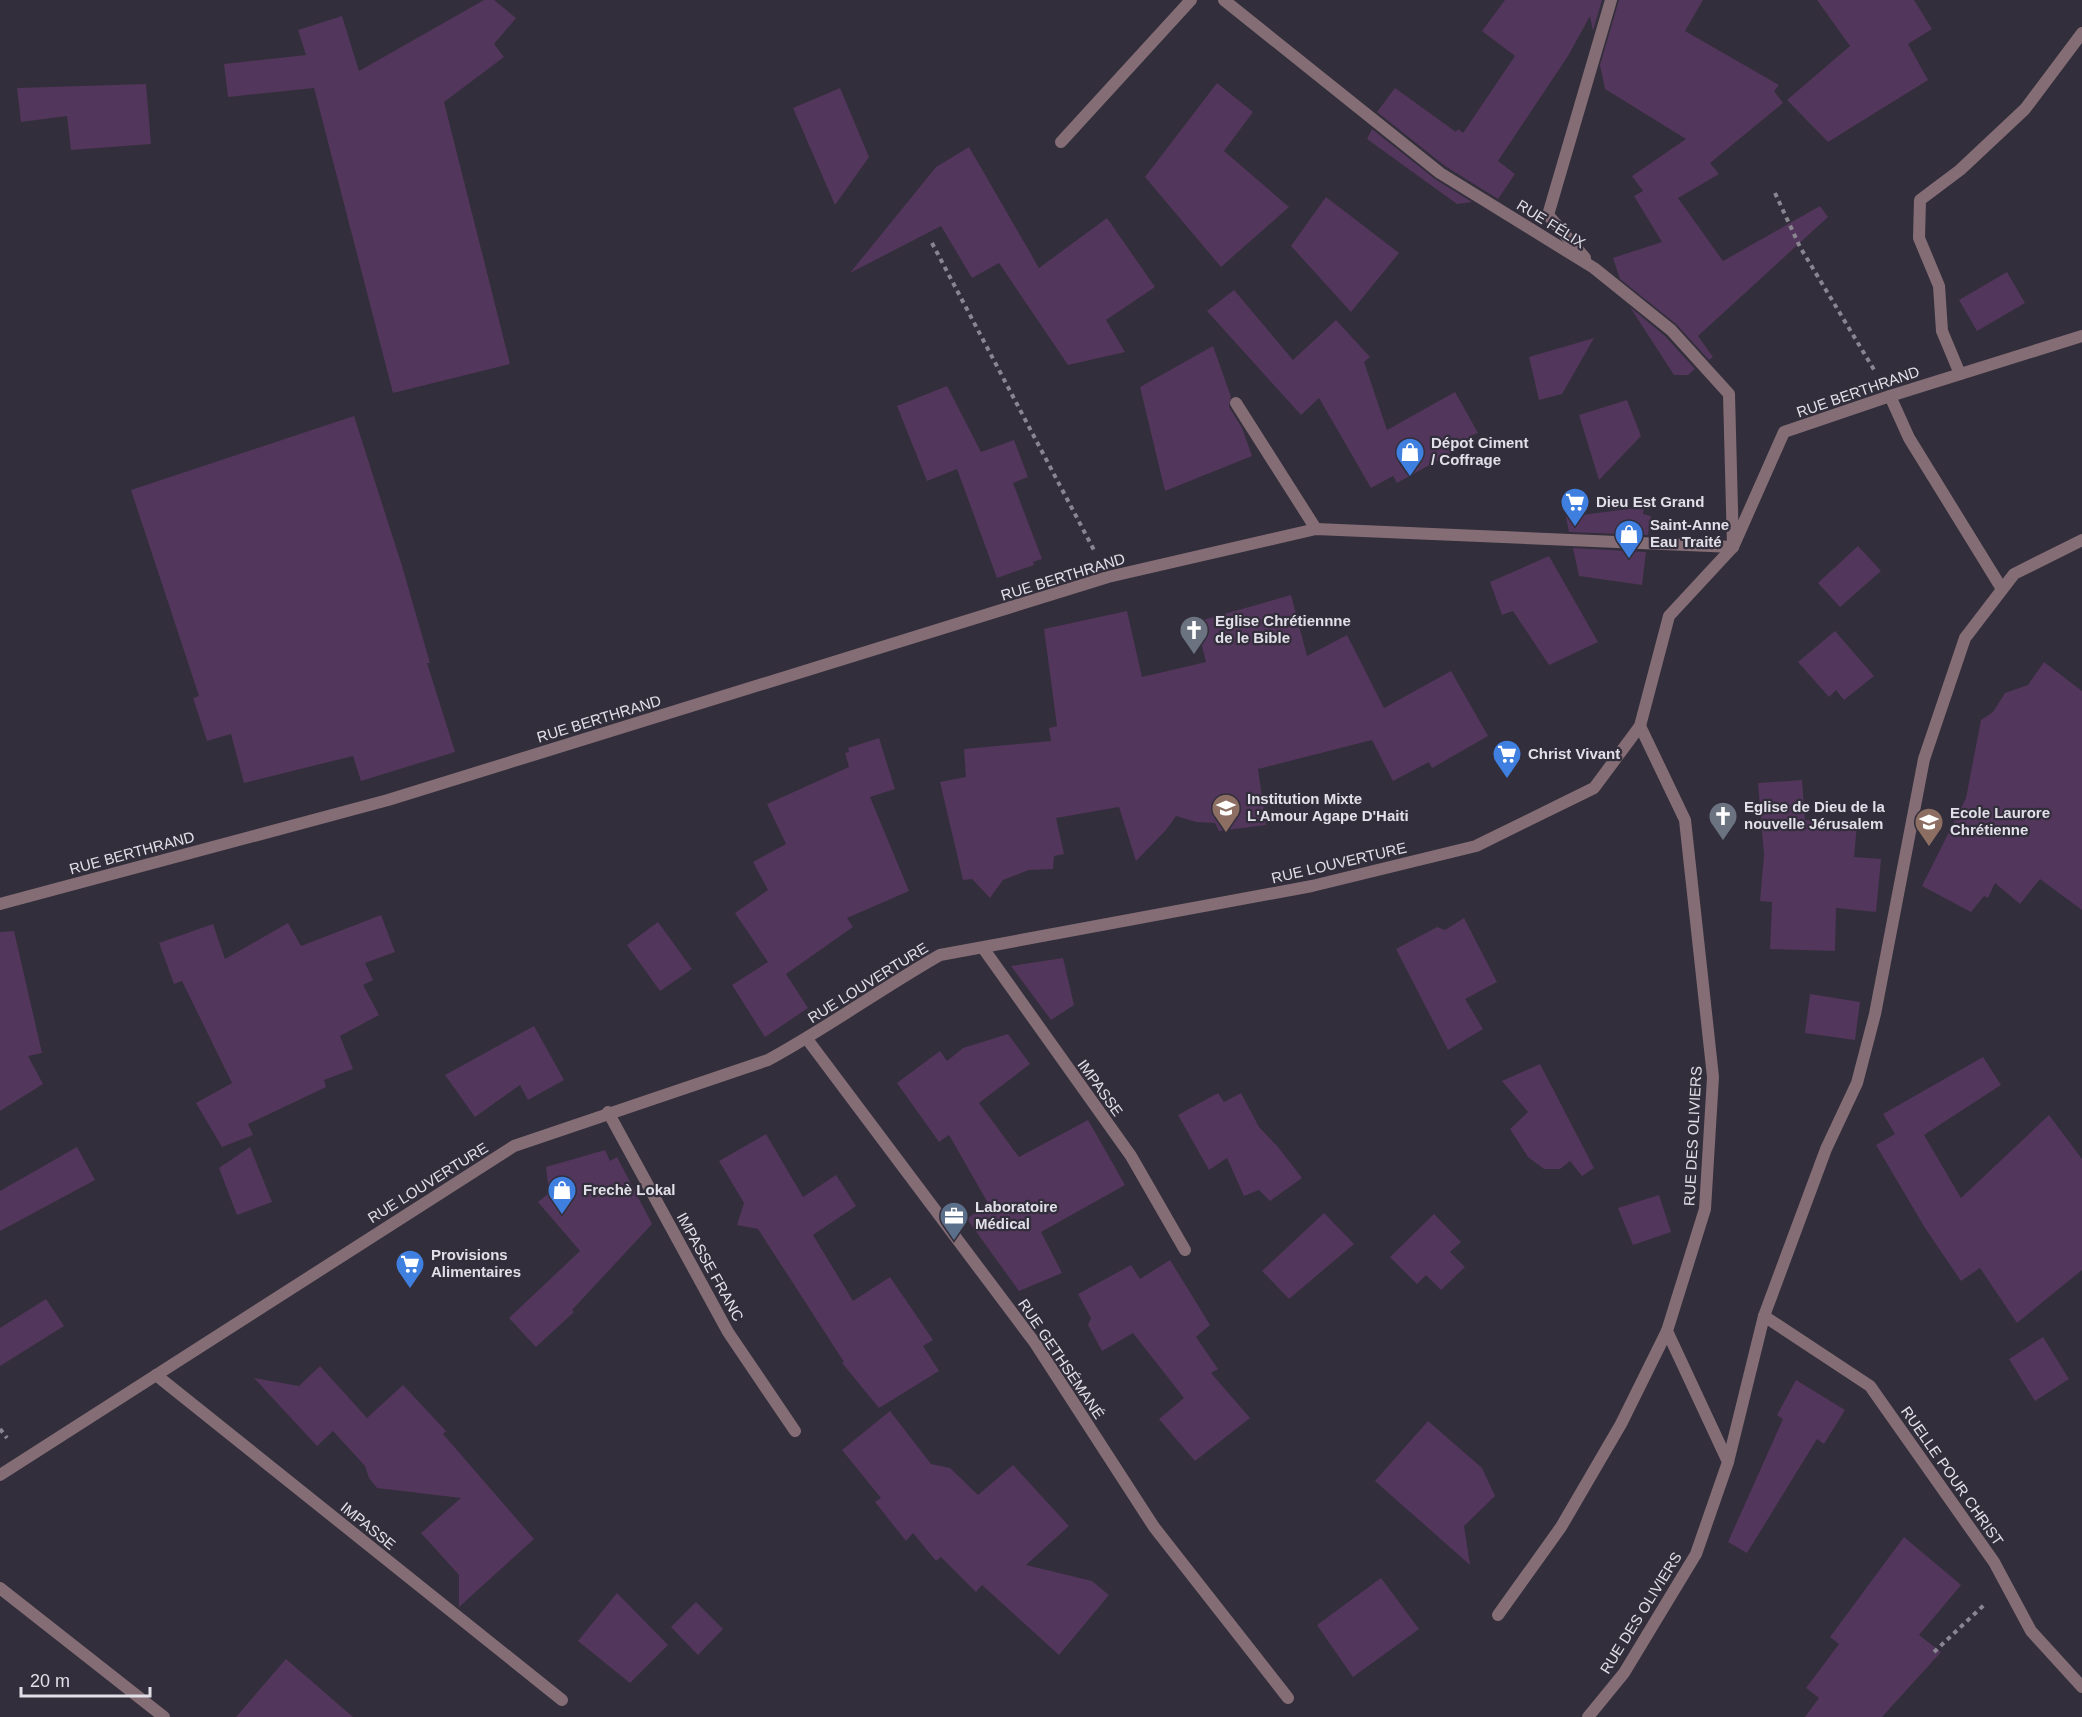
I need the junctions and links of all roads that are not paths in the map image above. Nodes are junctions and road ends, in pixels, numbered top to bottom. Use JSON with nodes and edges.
{"nodes":[{"id":1,"x":1191,"y":0,"type":"edge"},
{"id":2,"x":1224,"y":0,"type":"edge"},
{"id":3,"x":1611,"y":0,"type":"edge"},
{"id":4,"x":2082,"y":33,"type":"edge"},
{"id":5,"x":1061,"y":142,"type":"dead end"},
{"id":6,"x":1594,"y":268,"type":"junction"},
{"id":7,"x":2082,"y":336,"type":"edge"},
{"id":8,"x":1960,"y":374,"type":"junction"},
{"id":9,"x":1890,"y":396,"type":"junction"},
{"id":10,"x":1236,"y":403,"type":"dead end"},
{"id":11,"x":1316,"y":529,"type":"junction"},
{"id":12,"x":2082,"y":540,"type":"edge"},
{"id":13,"x":1733,"y":547,"type":"junction"},
{"id":14,"x":2002,"y":589,"type":"junction"},
{"id":15,"x":1640,"y":726,"type":"junction"},
{"id":16,"x":0,"y":904,"type":"edge"},
{"id":17,"x":983,"y":948,"type":"junction"},
{"id":18,"x":807,"y":1039,"type":"junction"},
{"id":19,"x":608,"y":1112,"type":"junction"},
{"id":20,"x":1185,"y":1250,"type":"dead end"},
{"id":21,"x":1764,"y":1316,"type":"junction"},
{"id":22,"x":1667,"y":1331,"type":"junction"},
{"id":23,"x":156,"y":1375,"type":"junction"},
{"id":24,"x":795,"y":1431,"type":"dead end"},
{"id":25,"x":1728,"y":1462,"type":"junction"},
{"id":26,"x":0,"y":1475,"type":"edge"},
{"id":27,"x":0,"y":1588,"type":"edge"},
{"id":28,"x":1498,"y":1615,"type":"dead end"},
{"id":29,"x":2082,"y":1687,"type":"edge"},
{"id":30,"x":1288,"y":1698,"type":"dead end"},
{"id":31,"x":562,"y":1700,"type":"dead end"},
{"id":32,"x":164,"y":1717,"type":"edge"},
{"id":33,"x":1588,"y":1717,"type":"edge"}],
"edges":[{"from":1,"to":5,"type":"street"},
{"from":2,"to":6,"type":"street","name":"RUE FÉLIX"},
{"from":3,"to":6,"type":"street"},
{"from":4,"to":8,"type":"street"},
{"from":6,"to":13,"type":"street","name":"RUE FÉLIX"},
{"from":7,"to":8,"type":"street","name":"RUE BERTHRAND"},
{"from":8,"to":9,"type":"street","name":"RUE BERTHRAND"},
{"from":9,"to":13,"type":"street","name":"RUE BERTHRAND"},
{"from":9,"to":14,"type":"street"},
{"from":10,"to":11,"type":"street"},
{"from":11,"to":13,"type":"street","name":"RUE BERTHRAND"},
{"from":11,"to":16,"type":"street","name":"RUE BERTHRAND"},
{"from":12,"to":14,"type":"street","name":"RUE DES OLIVIERS"},
{"from":13,"to":15,"type":"street","name":"RUE LOUVERTURE"},
{"from":14,"to":21,"type":"street","name":"RUE DES OLIVIERS"},
{"from":15,"to":17,"type":"street","name":"RUE LOUVERTURE"},
{"from":15,"to":22,"type":"street","name":"RUE DES OLIVIERS"},
{"from":17,"to":18,"type":"street","name":"RUE LOUVERTURE"},
{"from":17,"to":20,"type":"street","name":"IMPASSE"},
{"from":18,"to":19,"type":"street","name":"RUE LOUVERTURE"},
{"from":18,"to":30,"type":"street","name":"RUE GETHSÉMANÉ"},
{"from":19,"to":23,"type":"street","name":"RUE LOUVERTURE"},
{"from":19,"to":24,"type":"street","name":"IMPASSE FRANC"},
{"from":21,"to":25,"type":"street","name":"RUE DES OLIVIERS"},
{"from":21,"to":29,"type":"street","name":"RUELLE POUR CHRIST"},
{"from":22,"to":25,"type":"street"},
{"from":22,"to":28,"type":"street","name":"RUE DES OLIVIERS"},
{"from":23,"to":26,"type":"street","name":"RUE LOUVERTURE"},
{"from":23,"to":31,"type":"street","name":"IMPASSE"},
{"from":25,"to":33,"type":"street","name":"RUE DES OLIVIERS"},
{"from":27,"to":32,"type":"street"}]}
